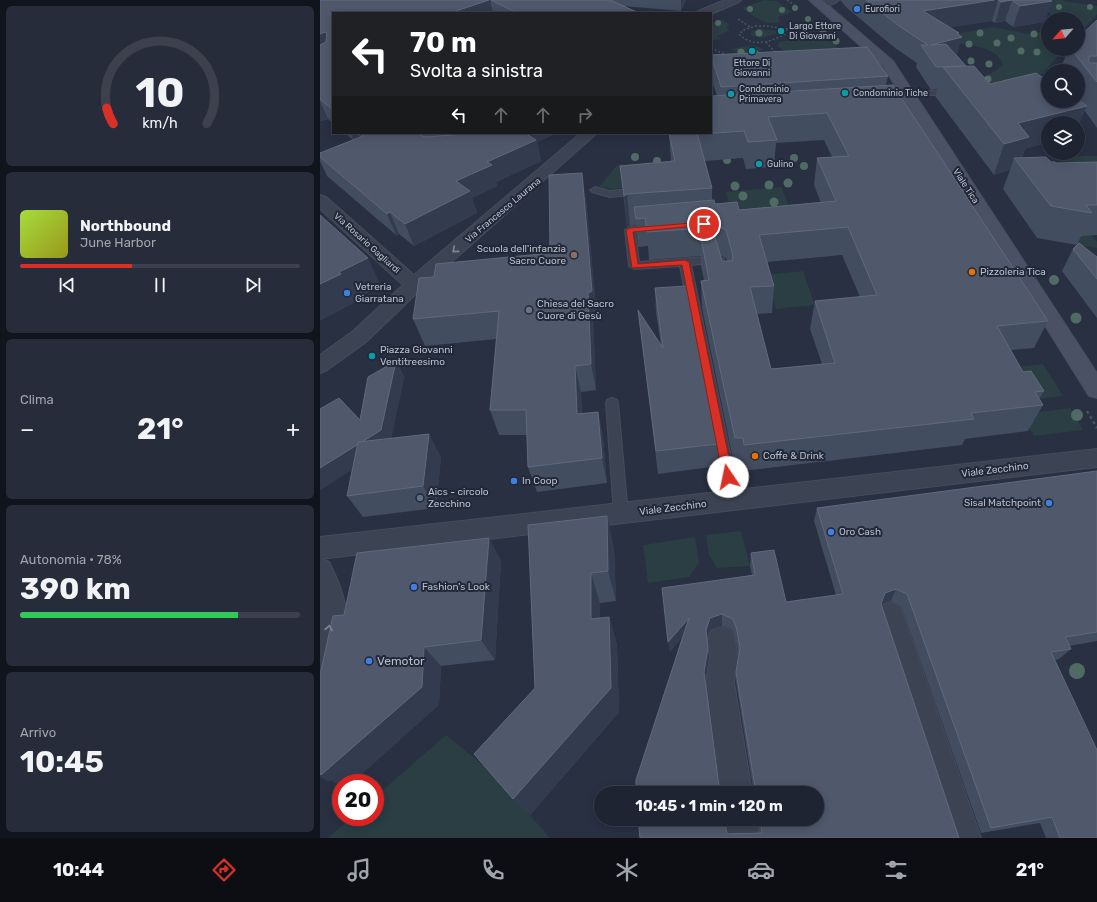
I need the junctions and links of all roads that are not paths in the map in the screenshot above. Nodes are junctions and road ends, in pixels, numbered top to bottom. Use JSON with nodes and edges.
{"nodes":[{"id":1,"x":735,"y":0,"type":"edge"},
{"id":2,"x":823,"y":2,"type":"edge"},
{"id":3,"x":705,"y":12,"type":"edge"},
{"id":4,"x":958,"y":92,"type":"edge"},
{"id":5,"x":906,"y":101,"type":"junction"},
{"id":6,"x":585,"y":138,"type":"edge"},
{"id":7,"x":595,"y":190,"type":"dead end"},
{"id":8,"x":652,"y":190,"type":"edge"},
{"id":9,"x":320,"y":200,"type":"edge"},
{"id":10,"x":667,"y":227,"type":"edge"},
{"id":11,"x":685,"y":262,"type":"junction"},
{"id":12,"x":723,"y":272,"type":"edge"},
{"id":13,"x":414,"y":285,"type":"junction"},
{"id":14,"x":320,"y":365,"type":"edge"},
{"id":15,"x":1097,"y":390,"type":"edge"},
{"id":16,"x":612,"y":403,"type":"dead end"},
{"id":17,"x":1097,"y":458,"type":"edge"},
{"id":18,"x":733,"y":501,"type":"junction"},
{"id":19,"x":621,"y":514,"type":"junction"},
{"id":20,"x":320,"y":548,"type":"edge"},
{"id":21,"x":320,"y":570,"type":"edge"},
{"id":22,"x":890,"y":615,"type":"dead end"},
{"id":23,"x":721,"y":641,"type":"dead end"},
{"id":24,"x":320,"y":680,"type":"edge"},
{"id":25,"x":735,"y":786,"type":"edge"},
{"id":26,"x":741,"y":826,"type":"edge"},
{"id":27,"x":743,"y":838,"type":"edge"},
{"id":28,"x":965,"y":838,"type":"edge"}],
"edges":[{"from":1,"to":3,"type":"street"},
{"from":2,"to":5,"type":"main road","name":"Viale Tica"},
{"from":4,"to":5,"type":"lane"},
{"from":5,"to":15,"type":"main road","name":"Viale Tica"},
{"from":6,"to":13,"type":"street","name":"Via Francesco Laurana","one_way":true},
{"from":7,"to":8,"type":"lane"},
{"from":9,"to":13,"type":"street","name":"Via Rosario Gagliardi"},
{"from":10,"to":11,"type":"lane"},
{"from":11,"to":12,"type":"lane"},
{"from":11,"to":18,"type":"lane"},
{"from":13,"to":14,"type":"street","name":"Via Francesco Laurana"},
{"from":16,"to":19,"type":"lane"},
{"from":17,"to":18,"type":"street","name":"Viale Zecchino"},
{"from":18,"to":19,"type":"street","name":"Viale Zecchino"},
{"from":19,"to":20,"type":"street","name":"Viale Zecchino"},
{"from":24,"to":21,"type":"street","one_way":true},
{"from":22,"to":28,"type":"street"},
{"from":23,"to":25,"type":"street"},
{"from":26,"to":27,"type":"street"}]}
